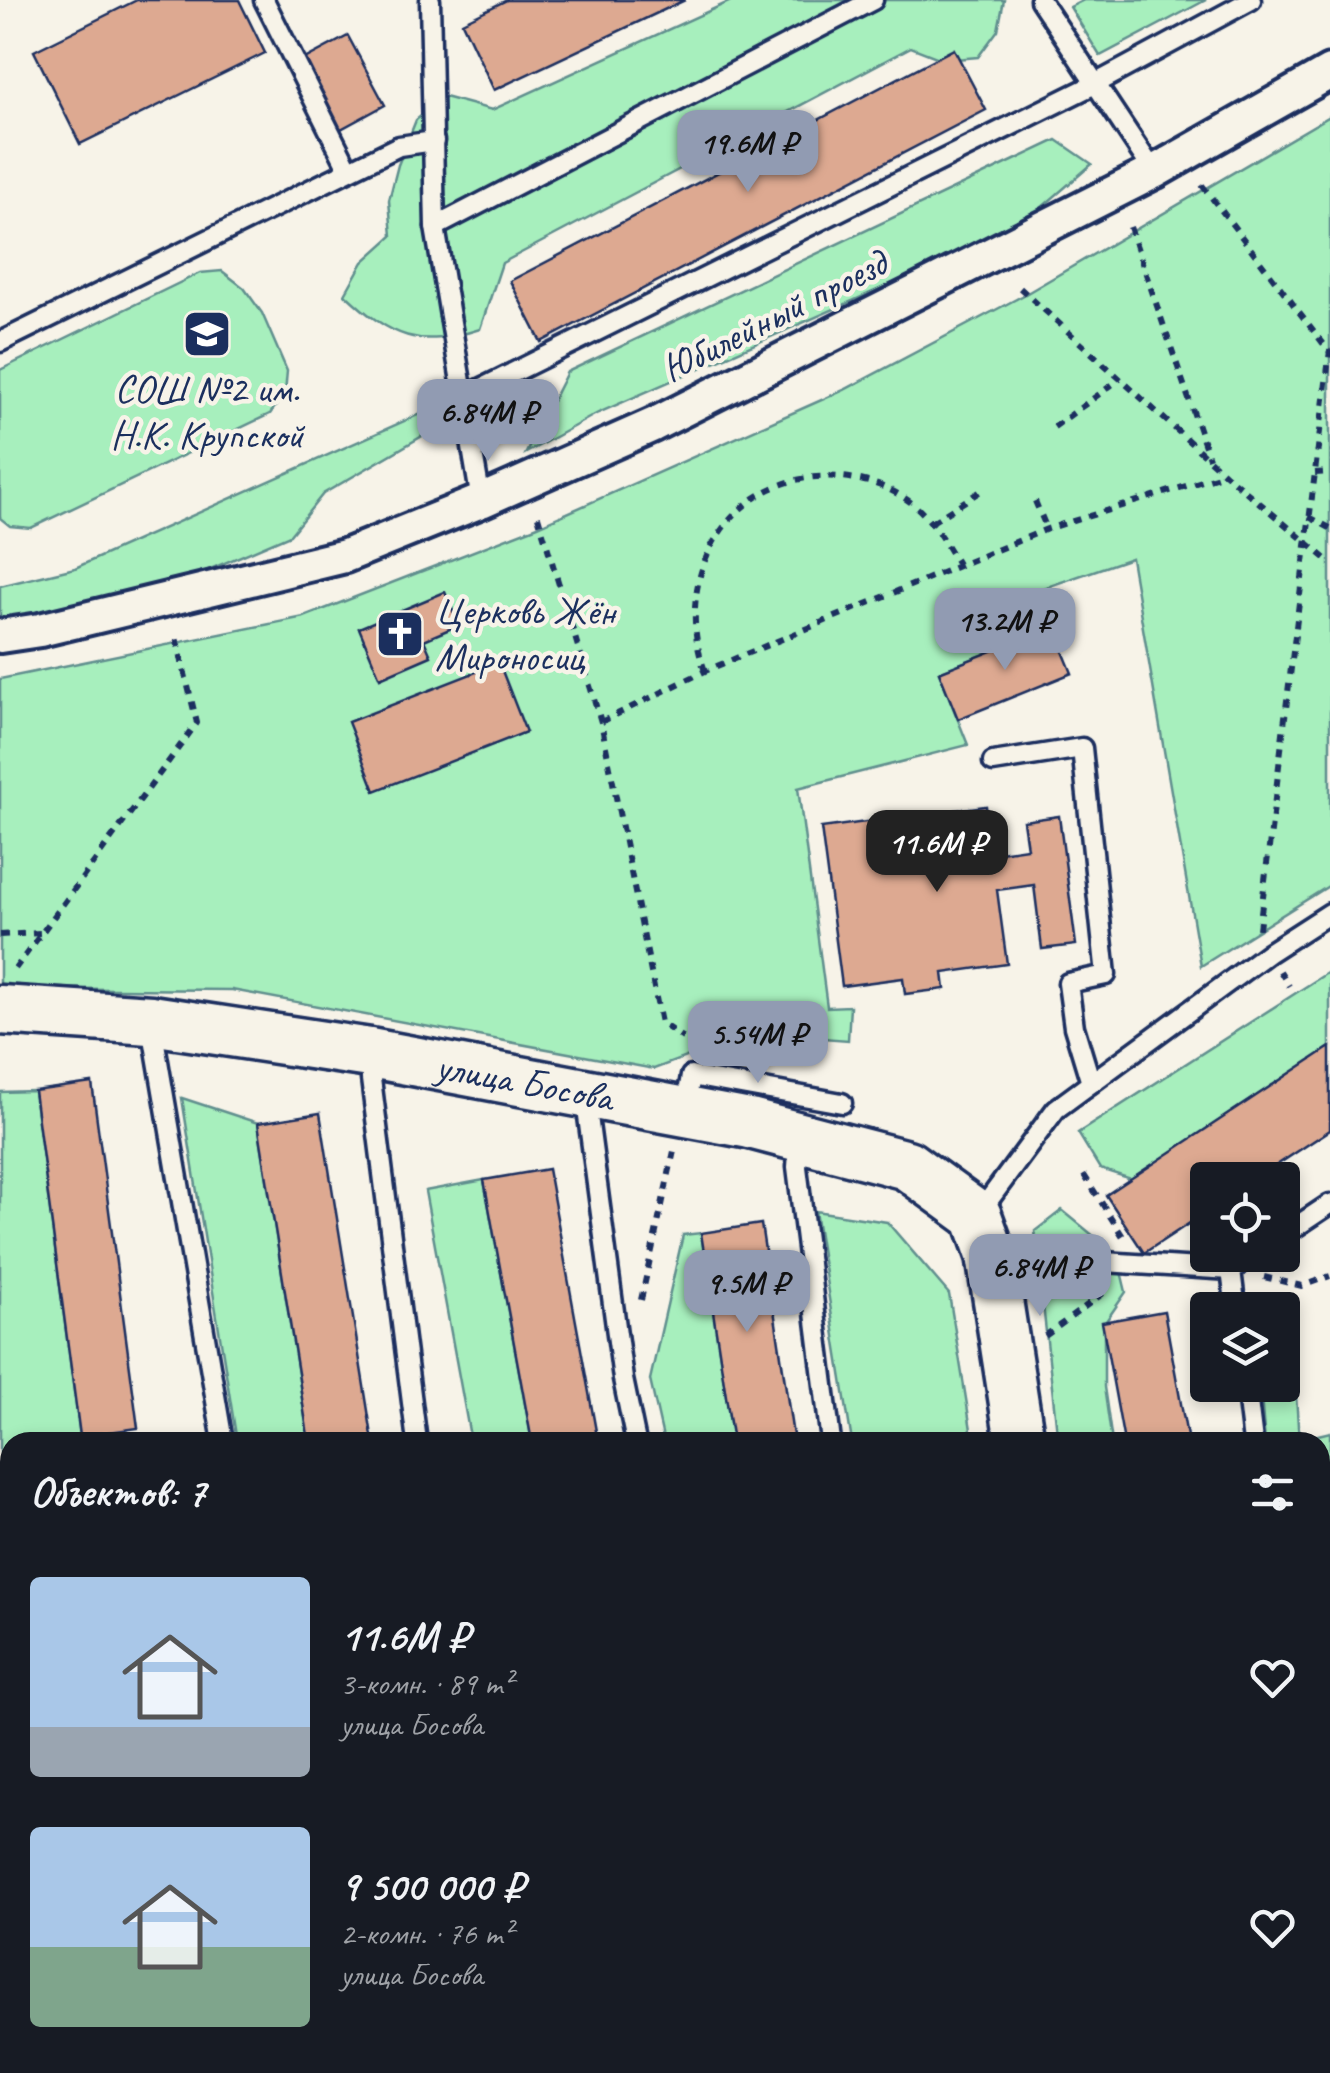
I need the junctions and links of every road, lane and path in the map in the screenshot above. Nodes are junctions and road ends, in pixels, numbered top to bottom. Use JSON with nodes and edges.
{"nodes":[{"id":1,"x":264,"y":0,"type":"edge"},
{"id":2,"x":430,"y":0,"type":"edge"},
{"id":3,"x":872,"y":0,"type":"edge"},
{"id":4,"x":1040,"y":0,"type":"edge"},
{"id":5,"x":1251,"y":0,"type":"edge"},
{"id":6,"x":1330,"y":72,"type":"edge"},
{"id":7,"x":1094,"y":84,"type":"junction"},
{"id":8,"x":434,"y":141,"type":"junction"},
{"id":9,"x":349,"y":170,"type":"junction"},
{"id":10,"x":1154,"y":172,"type":"junction"},
{"id":11,"x":1202,"y":184,"type":"dead end"},
{"id":12,"x":435,"y":227,"type":"junction"},
{"id":13,"x":1130,"y":227,"type":"dead end"},
{"id":14,"x":1020,"y":288,"type":"dead end"},
{"id":15,"x":0,"y":342,"type":"edge"},
{"id":16,"x":1330,"y":351,"type":"edge"},
{"id":17,"x":1120,"y":379,"type":"junction"},
{"id":18,"x":492,"y":383,"type":"junction"},
{"id":19,"x":464,"y":397,"type":"junction"},
{"id":20,"x":1054,"y":427,"type":"dead end"},
{"id":21,"x":517,"y":458,"type":"dead end"},
{"id":22,"x":1211,"y":462,"type":"junction"},
{"id":23,"x":1330,"y":472,"type":"edge"},
{"id":24,"x":1315,"y":473,"type":"junction"},
{"id":25,"x":1225,"y":474,"type":"junction"},
{"id":26,"x":981,"y":491,"type":"dead end"},
{"id":27,"x":481,"y":501,"type":"junction"},
{"id":28,"x":1036,"y":501,"type":"dead end"},
{"id":29,"x":538,"y":516,"type":"dead end"},
{"id":30,"x":1309,"y":517,"type":"junction"},
{"id":31,"x":932,"y":522,"type":"junction"},
{"id":32,"x":1330,"y":528,"type":"edge"},
{"id":33,"x":1047,"y":529,"type":"junction"},
{"id":34,"x":1306,"y":543,"type":"junction"},
{"id":35,"x":1330,"y":562,"type":"edge"},
{"id":36,"x":958,"y":564,"type":"junction"},
{"id":37,"x":175,"y":633,"type":"dead end"},
{"id":38,"x":0,"y":636,"type":"edge"},
{"id":39,"x":705,"y":670,"type":"junction"},
{"id":40,"x":601,"y":722,"type":"junction"},
{"id":41,"x":992,"y":762,"type":"dead end"},
{"id":42,"x":1330,"y":913,"type":"edge"},
{"id":43,"x":41,"y":933,"type":"junction"},
{"id":44,"x":0,"y":934,"type":"edge"},
{"id":45,"x":1258,"y":938,"type":"dead end"},
{"id":46,"x":5,"y":993,"type":"edge"},
{"id":47,"x":151,"y":1020,"type":"junction"},
{"id":48,"x":683,"y":1038,"type":"dead end"},
{"id":49,"x":370,"y":1052,"type":"junction"},
{"id":50,"x":1091,"y":1083,"type":"junction"},
{"id":51,"x":584,"y":1093,"type":"junction"},
{"id":52,"x":687,"y":1098,"type":"dead end"},
{"id":53,"x":842,"y":1103,"type":"dead end"},
{"id":54,"x":677,"y":1140,"type":"dead end"},
{"id":55,"x":799,"y":1140,"type":"junction"},
{"id":56,"x":1084,"y":1175,"type":"dead end"},
{"id":57,"x":1096,"y":1194,"type":"dead end"},
{"id":58,"x":1330,"y":1204,"type":"edge"},
{"id":59,"x":1300,"y":1224,"type":"edge"},
{"id":60,"x":984,"y":1236,"type":"junction"},
{"id":61,"x":1190,"y":1264,"type":"edge"},
{"id":62,"x":1240,"y":1272,"type":"edge"},
{"id":63,"x":1330,"y":1276,"type":"edge"},
{"id":64,"x":640,"y":1306,"type":"dead end"},
{"id":65,"x":1248,"y":1402,"type":"edge"},
{"id":66,"x":221,"y":1432,"type":"edge"},
{"id":67,"x":416,"y":1432,"type":"edge"},
{"id":68,"x":634,"y":1432,"type":"edge"},
{"id":69,"x":830,"y":1432,"type":"edge"},
{"id":70,"x":1018,"y":1432,"type":"edge"},
{"id":71,"x":1252,"y":1432,"type":"edge"}],
"edges":[{"from":1,"to":9,"type":"lane"},
{"from":2,"to":8,"type":"lane"},
{"from":3,"to":12,"type":"lane"},
{"from":4,"to":7,"type":"lane"},
{"from":5,"to":7,"type":"lane"},
{"from":6,"to":10,"type":"street","name":"Юбилейный проезд"},
{"from":7,"to":10,"type":"lane"},
{"from":7,"to":18,"type":"lane"},
{"from":8,"to":9,"type":"lane"},
{"from":8,"to":12,"type":"lane"},
{"from":9,"to":15,"type":"lane"},
{"from":10,"to":27,"type":"street","name":"Юбилейный проезд"},
{"from":11,"to":16,"type":"path"},
{"from":12,"to":19,"type":"lane"},
{"from":13,"to":22,"type":"path"},
{"from":14,"to":17,"type":"path"},
{"from":16,"to":24,"type":"path"},
{"from":17,"to":20,"type":"path"},
{"from":17,"to":22,"type":"path"},
{"from":18,"to":19,"type":"lane"},
{"from":18,"to":21,"type":"path"},
{"from":19,"to":27,"type":"lane"},
{"from":22,"to":25,"type":"path"},
{"from":23,"to":24,"type":"path"},
{"from":24,"to":30,"type":"path"},
{"from":25,"to":33,"type":"path"},
{"from":25,"to":34,"type":"path"},
{"from":26,"to":31,"type":"path"},
{"from":27,"to":38,"type":"street","name":"Юбилейный проезд"},
{"from":28,"to":33,"type":"path"},
{"from":29,"to":40,"type":"path"},
{"from":30,"to":32,"type":"path"},
{"from":30,"to":34,"type":"path"},
{"from":31,"to":36,"type":"path"},
{"from":31,"to":39,"type":"path"},
{"from":33,"to":36,"type":"path"},
{"from":34,"to":35,"type":"path"},
{"from":34,"to":45,"type":"path"},
{"from":36,"to":39,"type":"path"},
{"from":37,"to":43,"type":"path"},
{"from":39,"to":40,"type":"path"},
{"from":40,"to":48,"type":"path"},
{"from":41,"to":50,"type":"lane"},
{"from":42,"to":50,"type":"lane"},
{"from":43,"to":44,"type":"path"},
{"from":43,"to":46,"type":"path"},
{"from":46,"to":47,"type":"street","name":"улица Босова"},
{"from":47,"to":49,"type":"street","name":"улица Босова"},
{"from":47,"to":66,"type":"lane"},
{"from":49,"to":51,"type":"street","name":"улица Босова"},
{"from":49,"to":67,"type":"lane"},
{"from":50,"to":60,"type":"lane"},
{"from":51,"to":55,"type":"street","name":"улица Босова"},
{"from":51,"to":68,"type":"lane"},
{"from":52,"to":53,"type":"lane"},
{"from":54,"to":64,"type":"path"},
{"from":55,"to":60,"type":"street","name":"улица Босова"},
{"from":55,"to":69,"type":"lane"},
{"from":56,"to":57,"type":"path"},
{"from":58,"to":59,"type":"lane"},
{"from":60,"to":61,"type":"lane"},
{"from":60,"to":70,"type":"street"},
{"from":62,"to":63,"type":"path"},
{"from":65,"to":71,"type":"lane"}]}
